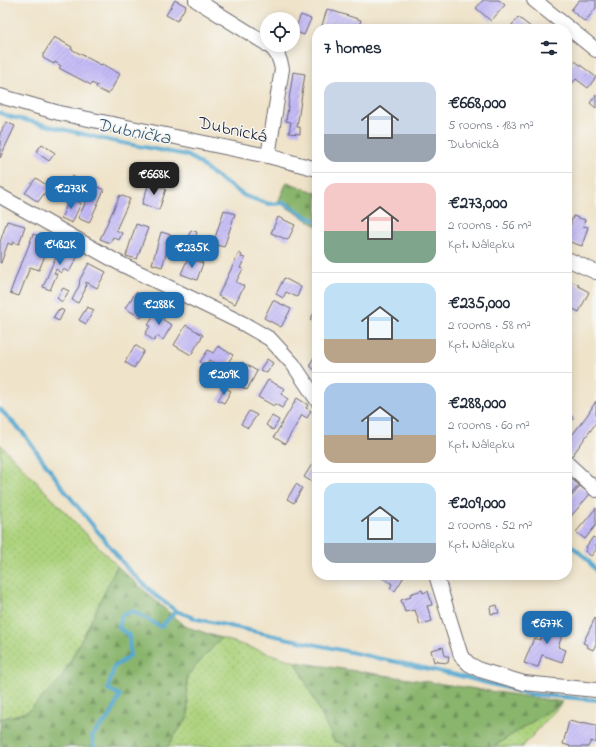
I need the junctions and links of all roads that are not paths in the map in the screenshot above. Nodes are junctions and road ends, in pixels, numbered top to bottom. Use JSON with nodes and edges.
{"nodes":[{"id":1,"x":196,"y":0,"type":"edge"},
{"id":2,"x":534,"y":0,"type":"edge"},
{"id":3,"x":564,"y":24,"type":"edge"},
{"id":4,"x":572,"y":31,"type":"edge"},
{"id":5,"x":260,"y":40,"type":"edge"},
{"id":6,"x":596,"y":50,"type":"edge"},
{"id":7,"x":276,"y":52,"type":"edge"},
{"id":8,"x":0,"y":96,"type":"edge"},
{"id":9,"x":268,"y":156,"type":"junction"},
{"id":10,"x":312,"y":168,"type":"edge"},
{"id":11,"x":0,"y":196,"type":"edge"},
{"id":12,"x":572,"y":261,"type":"edge"},
{"id":13,"x":596,"y":272,"type":"edge"},
{"id":14,"x":312,"y":392,"type":"edge"},
{"id":15,"x":572,"y":468,"type":"edge"},
{"id":16,"x":596,"y":490,"type":"edge"},
{"id":17,"x":438,"y":580,"type":"edge"},
{"id":18,"x":596,"y":690,"type":"edge"}],
"edges":[{"from":1,"to":5,"type":"street"},
{"from":2,"to":3,"type":"street"},
{"from":4,"to":6,"type":"street"},
{"from":7,"to":9,"type":"street"},
{"from":8,"to":9,"type":"street","name":"Dubnická"},
{"from":9,"to":10,"type":"street","name":"Dubnická"},
{"from":11,"to":14,"type":"street"},
{"from":12,"to":13,"type":"street"},
{"from":15,"to":16,"type":"street"},
{"from":17,"to":18,"type":"street"}]}
